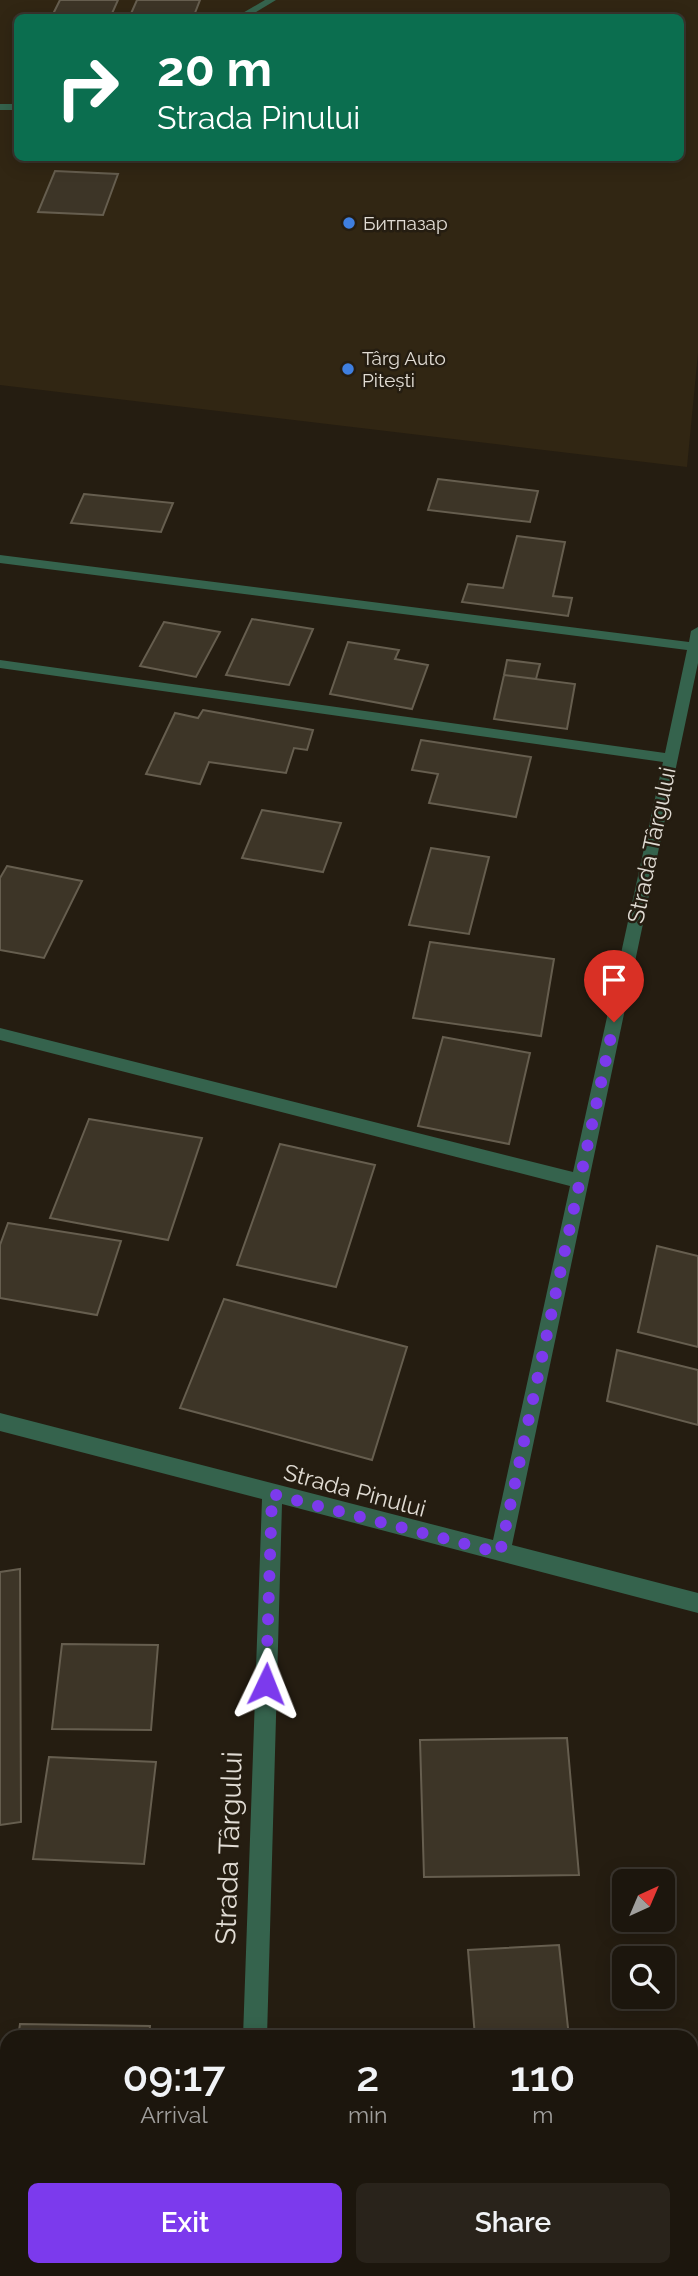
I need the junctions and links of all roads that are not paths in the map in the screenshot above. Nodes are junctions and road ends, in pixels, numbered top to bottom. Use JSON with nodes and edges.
{"nodes":[{"id":1,"x":272,"y":0,"type":"edge"},
{"id":2,"x":246,"y":14,"type":"edge"},
{"id":3,"x":0,"y":559,"type":"edge"},
{"id":4,"x":696,"y":639,"type":"edge"},
{"id":5,"x":0,"y":664,"type":"edge"},
{"id":6,"x":669,"y":758,"type":"junction"},
{"id":7,"x":0,"y":1034,"type":"edge"},
{"id":8,"x":580,"y":1181,"type":"junction"},
{"id":9,"x":0,"y":1422,"type":"edge"},
{"id":10,"x":272,"y":1494,"type":"junction"},
{"id":11,"x":500,"y":1553,"type":"junction"},
{"id":12,"x":698,"y":1603,"type":"edge"},
{"id":13,"x":255,"y":2030,"type":"edge"}],
"edges":[{"from":1,"to":2,"type":"street"},
{"from":3,"to":4,"type":"street"},
{"from":4,"to":6,"type":"street","name":"Strada Târgului"},
{"from":5,"to":6,"type":"street"},
{"from":6,"to":8,"type":"street","name":"Strada Târgului"},
{"from":7,"to":8,"type":"street"},
{"from":8,"to":11,"type":"street","name":"Strada Târgului"},
{"from":9,"to":10,"type":"street","name":"Strada Pinului"},
{"from":10,"to":11,"type":"street","name":"Strada Pinului"},
{"from":10,"to":13,"type":"street","name":"Strada Târgului"},
{"from":11,"to":12,"type":"street","name":"Strada Pinului"}]}
